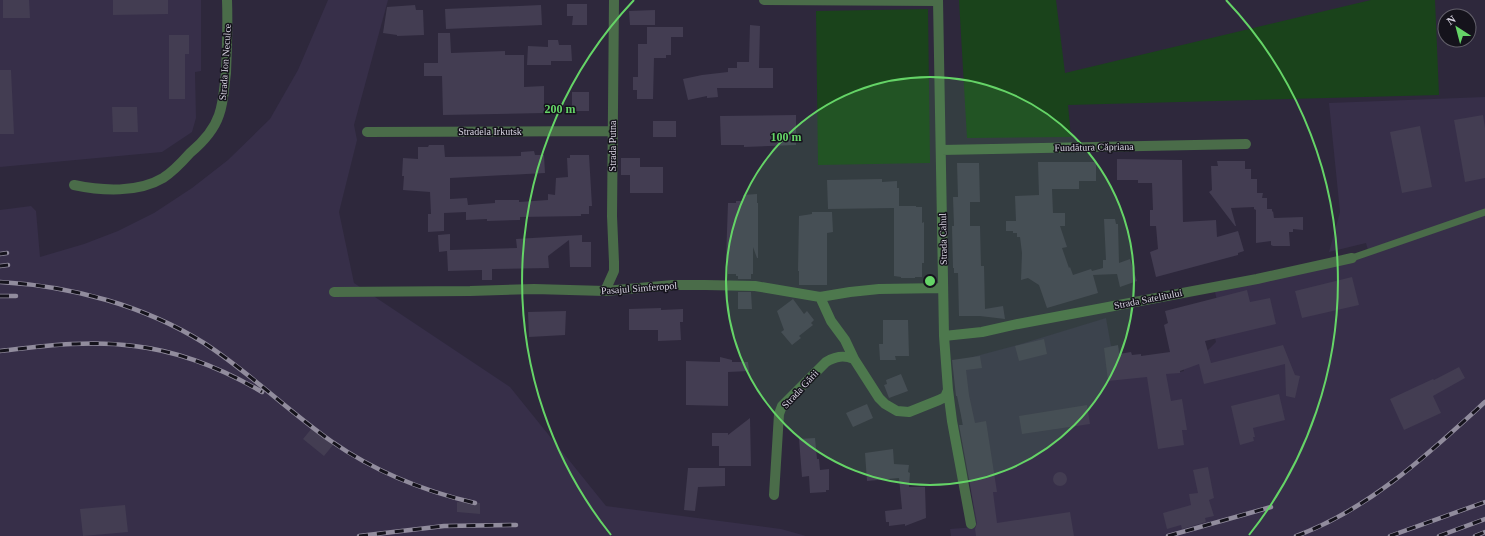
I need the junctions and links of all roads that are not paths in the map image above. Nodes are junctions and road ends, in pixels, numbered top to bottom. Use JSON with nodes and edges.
{"nodes":[{"id":1,"x":227,"y":0,"type":"edge"},
{"id":2,"x":614,"y":0,"type":"edge"},
{"id":3,"x":764,"y":0,"type":"edge"},
{"id":4,"x":938,"y":0,"type":"edge"},
{"id":5,"x":613,"y":130,"type":"junction"},
{"id":6,"x":367,"y":132,"type":"dead end"},
{"id":7,"x":1246,"y":144,"type":"dead end"},
{"id":8,"x":941,"y":150,"type":"junction"},
{"id":9,"x":74,"y":185,"type":"dead end"},
{"id":10,"x":1485,"y":212,"type":"edge"},
{"id":11,"x":1352,"y":258,"type":"joint"},
{"id":12,"x":943,"y":288,"type":"junction"},
{"id":13,"x":605,"y":290,"type":"junction"},
{"id":14,"x":334,"y":292,"type":"dead end"},
{"id":15,"x":820,"y":297,"type":"junction"},
{"id":16,"x":944,"y":336,"type":"junction"},
{"id":17,"x":854,"y":359,"type":"junction"},
{"id":18,"x":948,"y":390,"type":"junction"},
{"id":19,"x":774,"y":495,"type":"dead end"},
{"id":20,"x":971,"y":524,"type":"dead end"}],
"edges":[{"from":1,"to":9,"type":"street","name":"Strada Ion Neculce"},
{"from":2,"to":5,"type":"street","name":"Strada Putna"},
{"from":3,"to":4,"type":"street"},
{"from":4,"to":8,"type":"street","name":"Strada Cahul"},
{"from":5,"to":6,"type":"street","name":"Stradela Irkutsk"},
{"from":5,"to":13,"type":"street","name":"Strada Putna"},
{"from":7,"to":8,"type":"street","name":"Fundătura Căpriana"},
{"from":8,"to":12,"type":"street","name":"Strada Cahul"},
{"from":10,"to":11,"type":"lane"},
{"from":11,"to":16,"type":"street","name":"Strada Satelitului"},
{"from":12,"to":15,"type":"street","name":"Pasajul Simferopol"},
{"from":12,"to":16,"type":"street","name":"Strada Cahul"},
{"from":13,"to":14,"type":"street","name":"Pasajul Simferopol"},
{"from":13,"to":15,"type":"street","name":"Pasajul Simferopol"},
{"from":15,"to":17,"type":"street"},
{"from":16,"to":18,"type":"street","name":"Strada Cahul"},
{"from":17,"to":18,"type":"street"},
{"from":17,"to":19,"type":"street","name":"Strada Gării"},
{"from":18,"to":20,"type":"street","name":"Strada Cahul"}]}
